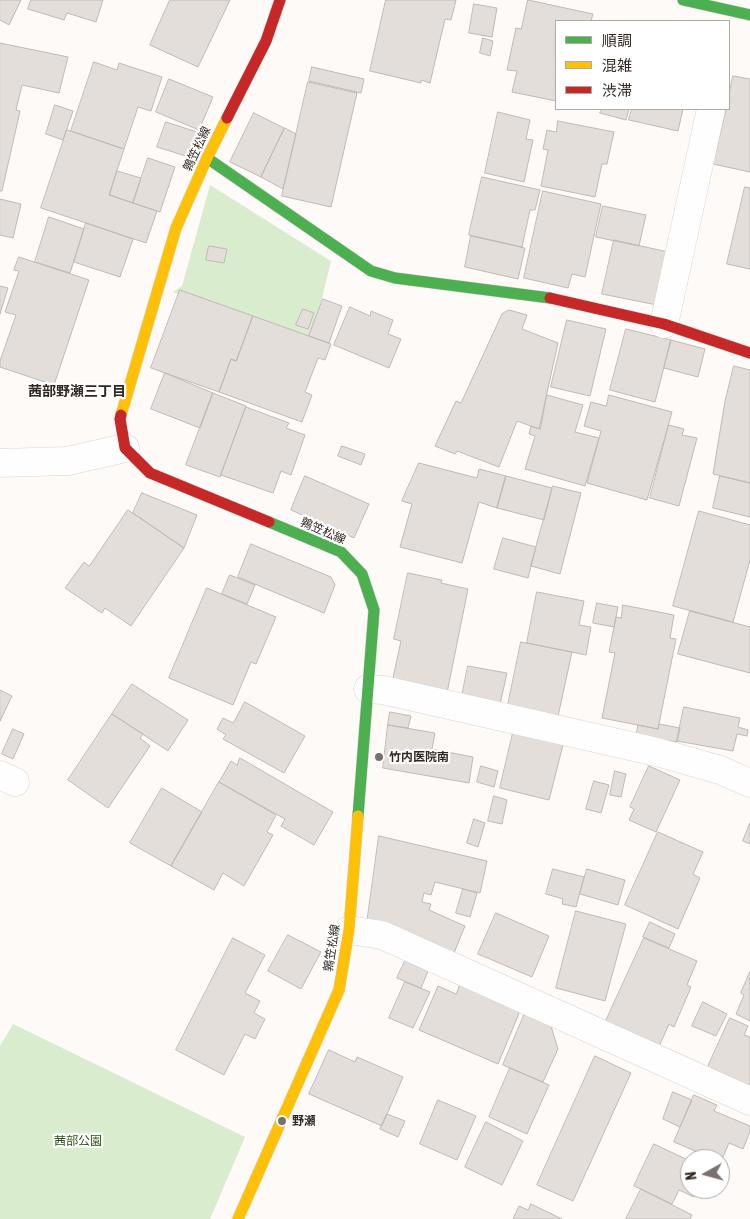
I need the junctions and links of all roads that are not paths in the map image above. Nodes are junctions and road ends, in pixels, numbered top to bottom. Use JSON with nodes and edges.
{"nodes":[{"id":1,"x":280,"y":0,"type":"edge"},
{"id":2,"x":683,"y":0,"type":"edge"},
{"id":3,"x":736,"y":13,"type":"edge"},
{"id":4,"x":711,"y":110,"type":"edge"},
{"id":5,"x":207,"y":158,"type":"junction"},
{"id":6,"x":664,"y":324,"type":"junction"},
{"id":7,"x":750,"y":353,"type":"edge"},
{"id":8,"x":126,"y":448,"type":"junction"},
{"id":9,"x":0,"y":462,"type":"edge"},
{"id":10,"x":368,"y":689,"type":"junction"},
{"id":11,"x":750,"y":782,"type":"edge"},
{"id":12,"x":349,"y":930,"type":"junction"},
{"id":13,"x":750,"y":1102,"type":"edge"},
{"id":14,"x":238,"y":1219,"type":"edge"}],
"edges":[{"from":1,"to":5,"type":"main road","name":"鶉笠松線"},
{"from":2,"to":3,"type":"main road"},
{"from":4,"to":6,"type":"street"},
{"from":5,"to":6,"type":"main road"},
{"from":5,"to":8,"type":"main road","name":"鶉笠松線"},
{"from":6,"to":7,"type":"main road"},
{"from":8,"to":9,"type":"street"},
{"from":8,"to":10,"type":"main road","name":"鶉笠松線"},
{"from":10,"to":11,"type":"street"},
{"from":10,"to":12,"type":"main road","name":"鶉笠松線"},
{"from":12,"to":13,"type":"street"},
{"from":12,"to":14,"type":"main road","name":"鶉笠松線"}]}
